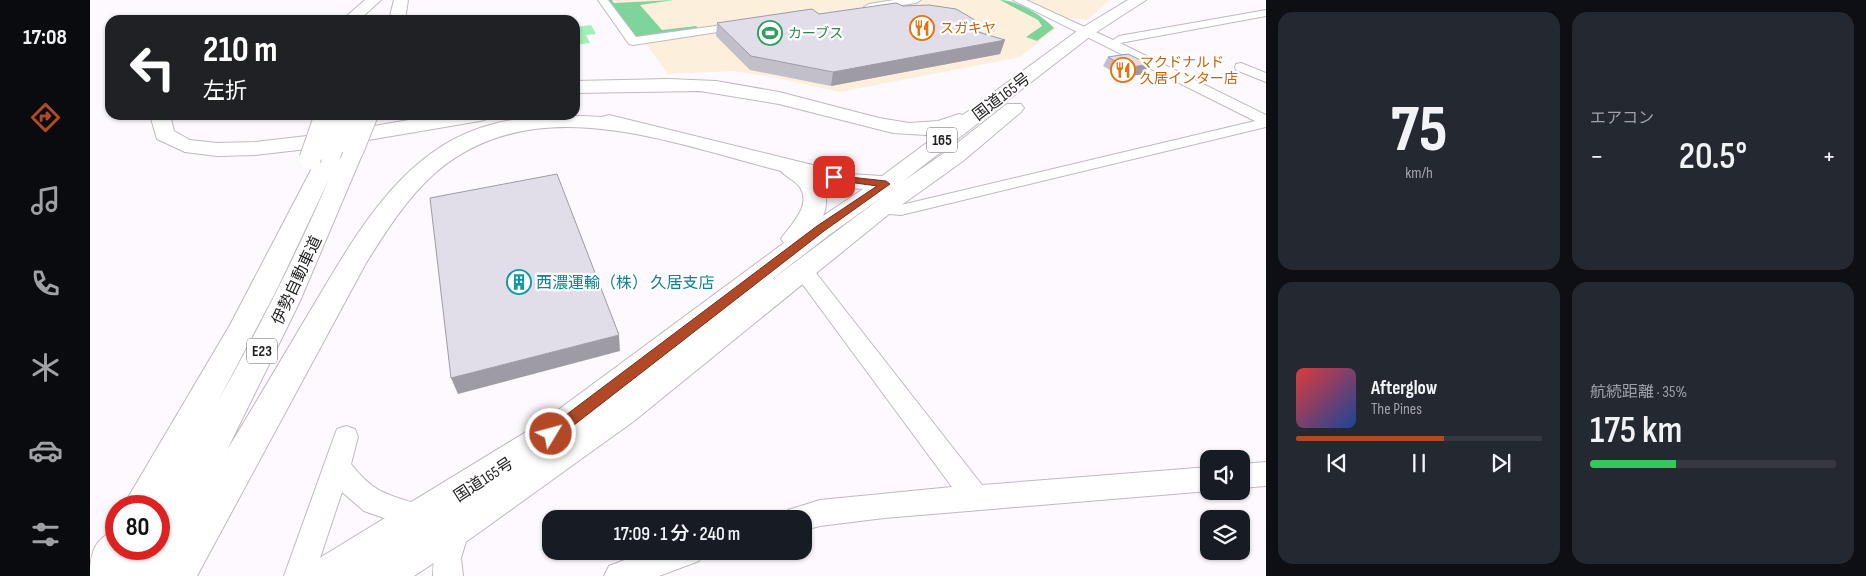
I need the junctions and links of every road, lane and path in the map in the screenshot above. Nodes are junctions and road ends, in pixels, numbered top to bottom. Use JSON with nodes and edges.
{"nodes":[{"id":1,"x":374,"y":0,"type":"edge"},
{"id":2,"x":401,"y":0,"type":"edge"},
{"id":3,"x":603,"y":0,"type":"edge"},
{"id":4,"x":916,"y":0,"type":"edge"},
{"id":5,"x":1018,"y":0,"type":"edge"},
{"id":6,"x":1139,"y":0,"type":"edge"},
{"id":7,"x":1159,"y":0,"type":"edge"},
{"id":8,"x":857,"y":8,"type":"edge"},
{"id":9,"x":1266,"y":13,"type":"edge"},
{"id":10,"x":356,"y":15,"type":"edge"},
{"id":11,"x":397,"y":15,"type":"edge"},
{"id":12,"x":754,"y":24,"type":"edge"},
{"id":13,"x":1101,"y":37,"type":"junction"},
{"id":14,"x":1241,"y":67,"type":"dead end"},
{"id":15,"x":1266,"y":78,"type":"edge"},
{"id":16,"x":1020,"y":82,"type":"junction"},
{"id":17,"x":626,"y":86,"type":"junction"},
{"id":18,"x":580,"y":87,"type":"edge"},
{"id":19,"x":580,"y":92,"type":"edge"},
{"id":20,"x":580,"y":115,"type":"edge"},
{"id":21,"x":160,"y":120,"type":"edge"},
{"id":22,"x":176,"y":120,"type":"edge"},
{"id":23,"x":336,"y":120,"type":"edge"},
{"id":24,"x":362,"y":120,"type":"edge"},
{"id":25,"x":407,"y":120,"type":"edge"},
{"id":26,"x":450,"y":120,"type":"edge"},
{"id":27,"x":1266,"y":122,"type":"edge"},
{"id":28,"x":872,"y":123,"type":"junction"},
{"id":29,"x":626,"y":125,"type":"junction"},
{"id":30,"x":331,"y":155,"type":"junction"},
{"id":31,"x":926,"y":165,"type":"junction"},
{"id":32,"x":789,"y":167,"type":"junction"},
{"id":33,"x":883,"y":196,"type":"junction"},
{"id":34,"x":771,"y":268,"type":"junction"},
{"id":35,"x":802,"y":269,"type":"junction"},
{"id":36,"x":346,"y":437,"type":"dead end"},
{"id":37,"x":338,"y":466,"type":"junction"},
{"id":38,"x":1266,"y":474,"type":"edge"},
{"id":39,"x":1250,"y":475,"type":"edge"},
{"id":40,"x":1200,"y":480,"type":"edge"},
{"id":41,"x":148,"y":495,"type":"edge"},
{"id":42,"x":974,"y":497,"type":"junction"},
{"id":43,"x":812,"y":515,"type":"edge"},
{"id":44,"x":421,"y":518,"type":"junction"},
{"id":45,"x":170,"y":524,"type":"edge"},
{"id":46,"x":457,"y":526,"type":"junction"},
{"id":47,"x":110,"y":560,"type":"edge"},
{"id":48,"x":151,"y":560,"type":"edge"},
{"id":49,"x":665,"y":560,"type":"edge"},
{"id":50,"x":626,"y":575,"type":"edge"},
{"id":51,"x":101,"y":576,"type":"edge"},
{"id":52,"x":142,"y":576,"type":"edge"},
{"id":53,"x":175,"y":576,"type":"edge"},
{"id":54,"x":299,"y":576,"type":"edge"},
{"id":55,"x":327,"y":576,"type":"edge"},
{"id":56,"x":378,"y":576,"type":"edge"},
{"id":57,"x":448,"y":576,"type":"edge"}],
"edges":[{"from":1,"to":10,"type":"highway"},
{"from":2,"to":11,"type":"highway"},
{"from":3,"to":12,"type":"street"},
{"from":4,"to":8,"type":"street"},
{"from":5,"to":13,"type":"street"},
{"from":6,"to":13,"type":"highway","name":"国道165号","number":"165"},
{"from":7,"to":13,"type":"highway","name":"国道165号","number":"165"},
{"from":9,"to":13,"type":"street"},
{"from":13,"to":16,"type":"highway","name":"国道165号","number":"165"},
{"from":13,"to":27,"type":"street"},
{"from":13,"to":31,"type":"highway","name":"国道165号","number":"165"},
{"from":14,"to":15,"type":"street"},
{"from":16,"to":28,"type":"highway"},
{"from":16,"to":31,"type":"highway","name":"国道165号","number":"165"},
{"from":17,"to":18,"type":"highway"},
{"from":17,"to":19,"type":"highway"},
{"from":17,"to":28,"type":"highway"},
{"from":20,"to":29,"type":"highway"},
{"from":21,"to":26,"type":"highway"},
{"from":22,"to":25,"type":"highway"},
{"from":23,"to":30,"type":"highway","bridge":true},
{"from":24,"to":30,"type":"highway","name":"伊勢自動車道","bridge":true},
{"from":27,"to":33,"type":"street"},
{"from":28,"to":31,"type":"highway"},
{"from":29,"to":32,"type":"highway"},
{"from":29,"to":53,"type":"highway"},
{"from":30,"to":41,"type":"highway","name":"伊勢自動車道","number":"E23"},
{"from":30,"to":45,"type":"highway","name":"伊勢自動車道","number":"E23"},
{"from":31,"to":33,"type":"highway","name":"国道165号","number":"165"},
{"from":32,"to":33,"type":"highway"},
{"from":32,"to":34,"type":"highway"},
{"from":33,"to":34,"type":"highway","name":"国道165号","number":"165"},
{"from":33,"to":35,"type":"highway","name":"国道165号","number":"165"},
{"from":34,"to":44,"type":"highway","name":"国道165号","number":"165"},
{"from":35,"to":42,"type":"street"},
{"from":35,"to":46,"type":"highway","name":"国道165号","number":"165"},
{"from":36,"to":37,"type":"street"},
{"from":37,"to":44,"type":"street"},
{"from":37,"to":54,"type":"street"},
{"from":38,"to":39,"type":"street"},
{"from":40,"to":42,"type":"street"},
{"from":42,"to":43,"type":"street"},
{"from":44,"to":55,"type":"highway","name":"国道165号","number":"165"},
{"from":46,"to":56,"type":"highway","name":"国道165号","number":"165"},
{"from":46,"to":57,"type":"street"},
{"from":47,"to":51,"type":"highway"},
{"from":48,"to":52,"type":"highway","name":"伊勢自動車道","number":"E23"},
{"from":49,"to":50,"type":"street"}]}
